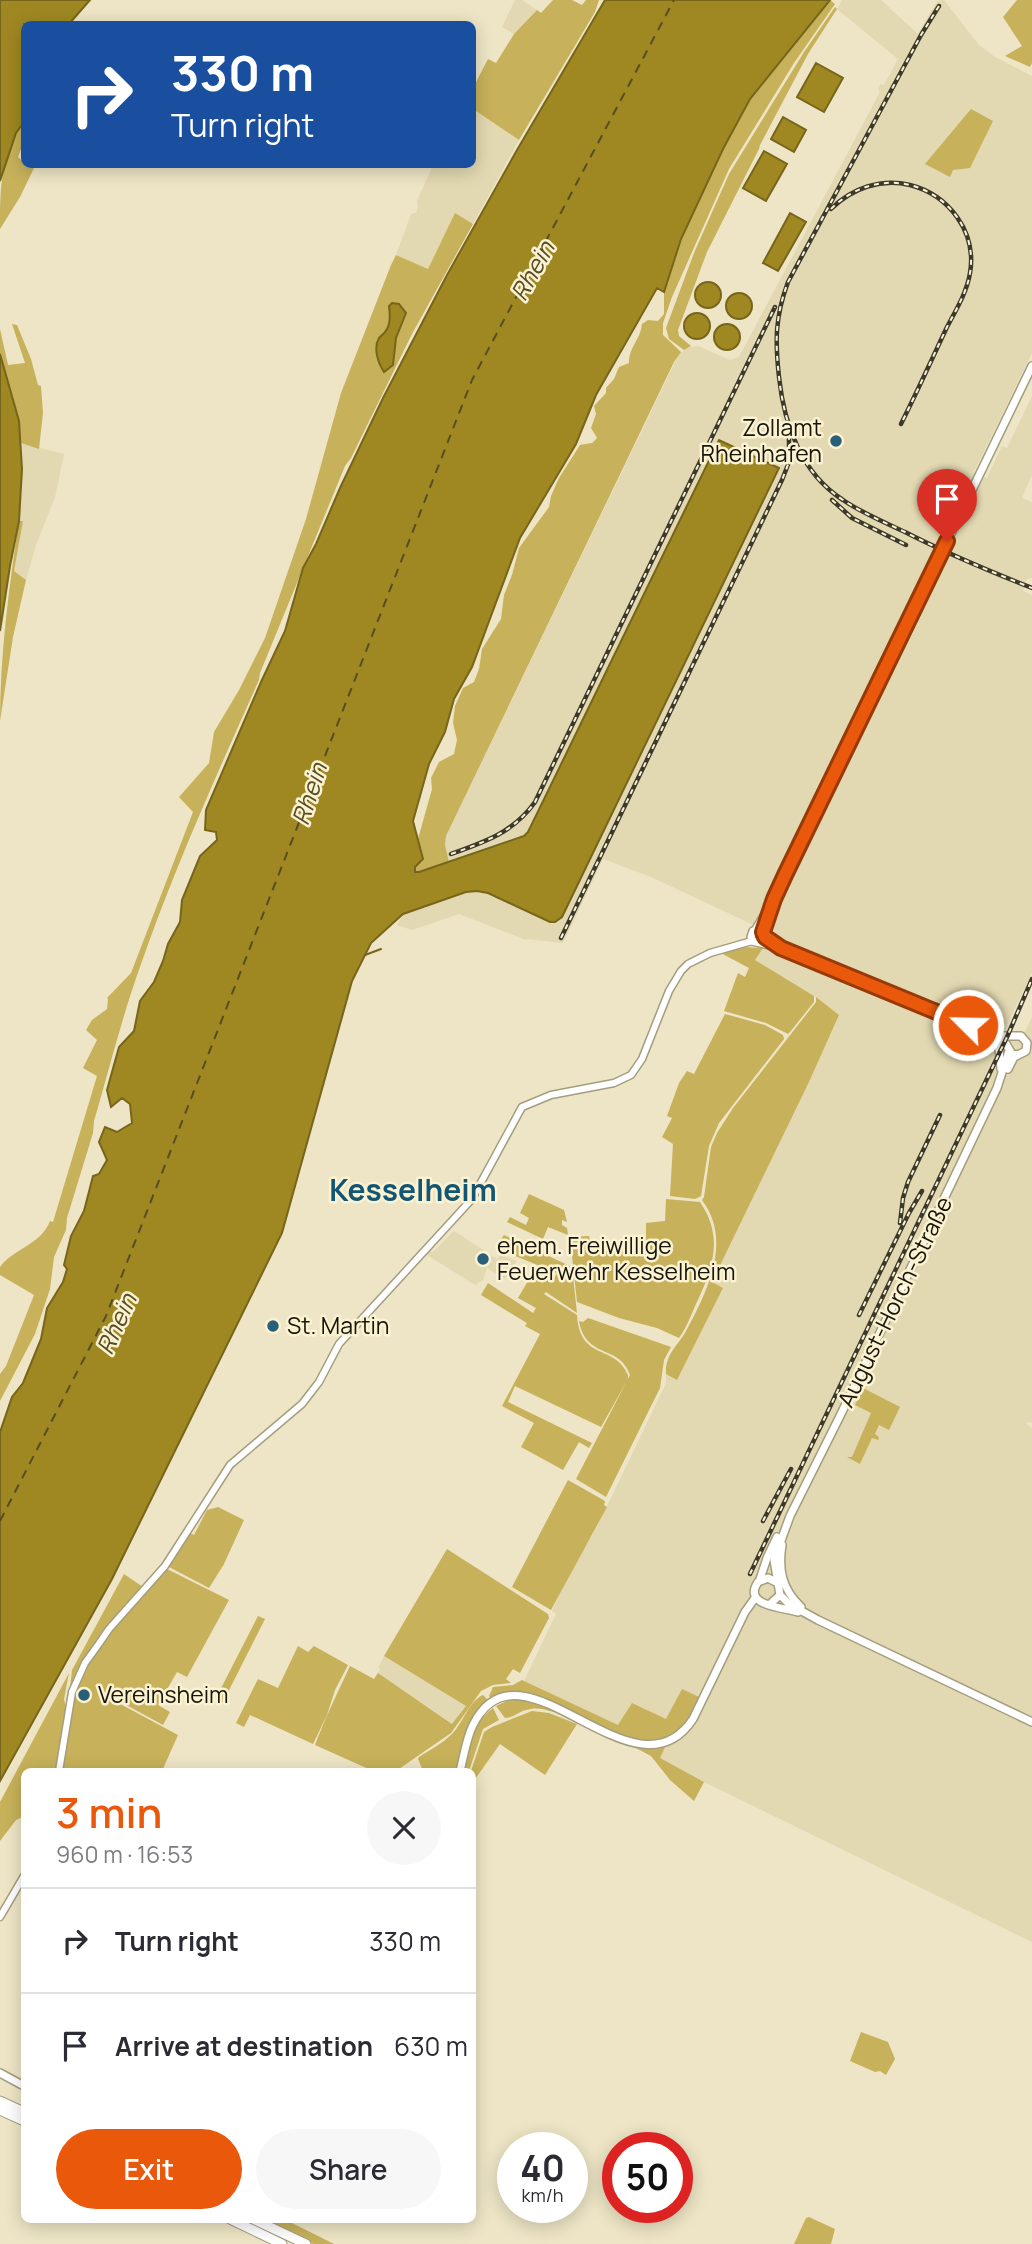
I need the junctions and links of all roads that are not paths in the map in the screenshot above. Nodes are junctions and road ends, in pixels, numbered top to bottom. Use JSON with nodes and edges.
{"nodes":[{"id":1,"x":1032,"y":366,"type":"edge"},
{"id":2,"x":759,"y":937,"type":"junction"},
{"id":3,"x":990,"y":1034,"type":"junction"},
{"id":4,"x":1013,"y":1037,"type":"junction"},
{"id":5,"x":1006,"y":1051,"type":"junction"},
{"id":6,"x":1027,"y":1051,"type":"edge"},
{"id":7,"x":997,"y":1088,"type":"junction"},
{"id":8,"x":790,"y":1516,"type":"junction"},
{"id":9,"x":784,"y":1533,"type":"junction"},
{"id":10,"x":761,"y":1579,"type":"junction"},
{"id":11,"x":776,"y":1582,"type":"junction"},
{"id":12,"x":780,"y":1595,"type":"junction"},
{"id":13,"x":755,"y":1598,"type":"junction"},
{"id":14,"x":767,"y":1604,"type":"junction"},
{"id":15,"x":743,"y":1617,"type":"junction"},
{"id":16,"x":818,"y":1620,"type":"junction"},
{"id":17,"x":1032,"y":1722,"type":"edge"},
{"id":18,"x":59,"y":1768,"type":"edge"},
{"id":19,"x":461,"y":1768,"type":"edge"},
{"id":20,"x":21,"y":1881,"type":"edge"},
{"id":21,"x":0,"y":1917,"type":"edge"},
{"id":22,"x":0,"y":2073,"type":"edge"},
{"id":23,"x":21,"y":2084,"type":"edge"},
{"id":24,"x":0,"y":2101,"type":"edge"},
{"id":25,"x":0,"y":2110,"type":"edge"},
{"id":26,"x":21,"y":2111,"type":"edge"},
{"id":27,"x":21,"y":2120,"type":"edge"},
{"id":28,"x":238,"y":2223,"type":"edge"},
{"id":29,"x":261,"y":2223,"type":"edge"},
{"id":30,"x":282,"y":2244,"type":"edge"},
{"id":31,"x":306,"y":2244,"type":"edge"}],
"edges":[{"from":1,"to":2,"type":"main road"},
{"from":2,"to":3,"type":"main road"},
{"from":2,"to":18,"type":"street"},
{"from":3,"to":4,"type":"main road"},
{"from":3,"to":5,"type":"main road"},
{"from":4,"to":5,"type":"main road"},
{"from":4,"to":6,"type":"main road"},
{"from":5,"to":6,"type":"main road"},
{"from":5,"to":7,"type":"main road","name":"August-Horch-Straße"},
{"from":6,"to":7,"type":"main road","name":"August-Horch-Straße"},
{"from":7,"to":8,"type":"main road","name":"August-Horch-Straße"},
{"from":8,"to":9,"type":"main road","name":"August-Horch-Straße"},
{"from":8,"to":10,"type":"main road","name":"August-Horch-Straße"},
{"from":9,"to":11,"type":"main road","name":"August-Horch-Straße"},
{"from":9,"to":16,"type":"main road"},
{"from":10,"to":11,"type":"main road"},
{"from":10,"to":13,"type":"main road","name":"August-Horch-Straße"},
{"from":11,"to":12,"type":"main road","name":"August-Horch-Straße"},
{"from":12,"to":14,"type":"main road"},
{"from":12,"to":16,"type":"main road"},
{"from":13,"to":14,"type":"main road"},
{"from":13,"to":15,"type":"main road","name":"August-Horch-Straße"},
{"from":14,"to":15,"type":"main road"},
{"from":14,"to":16,"type":"main road"},
{"from":15,"to":19,"type":"main road","name":"August-Horch-Straße"},
{"from":16,"to":17,"type":"main road"},
{"from":20,"to":21,"type":"street"},
{"from":22,"to":23,"type":"main road"},
{"from":24,"to":26,"type":"highway"},
{"from":25,"to":27,"type":"highway"},
{"from":28,"to":30,"type":"highway"},
{"from":29,"to":31,"type":"highway"}]}
